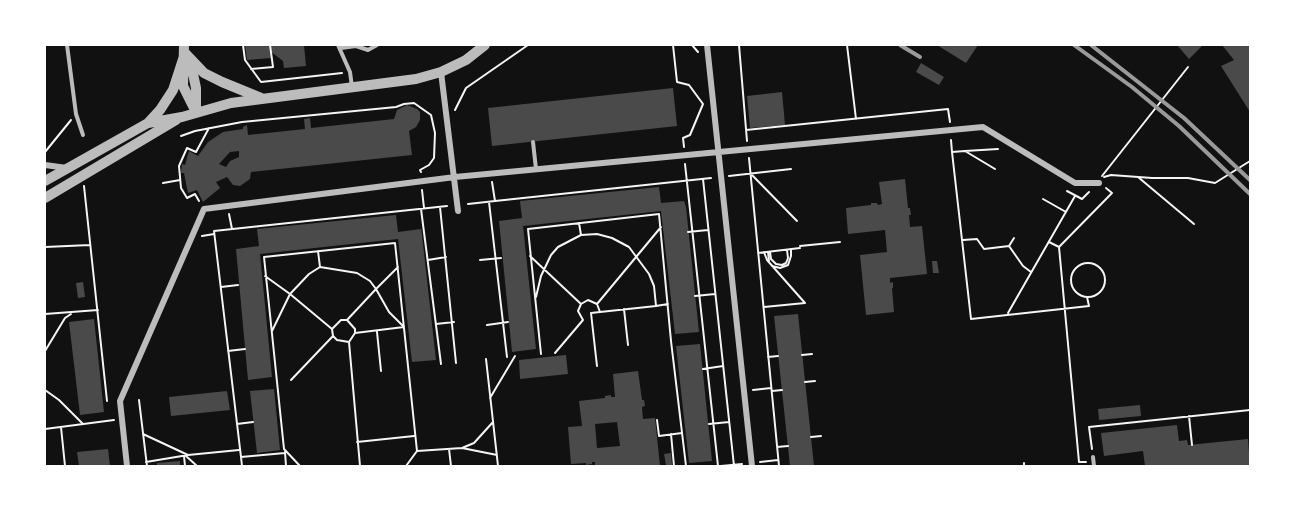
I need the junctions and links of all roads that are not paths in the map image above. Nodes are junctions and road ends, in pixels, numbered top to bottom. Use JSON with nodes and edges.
{"nodes":[{"id":1,"x":67,"y":45,"type":"edge"},
{"id":2,"x":377,"y":45,"type":"edge"},
{"id":3,"x":485,"y":45,"type":"edge"},
{"id":4,"x":707,"y":45,"type":"edge"},
{"id":5,"x":339,"y":46,"type":"edge"},
{"id":6,"x":356,"y":46,"type":"edge"},
{"id":7,"x":184,"y":49,"type":"edge"},
{"id":8,"x":441,"y":72,"type":"junction"},
{"id":9,"x":352,"y":88,"type":"junction"},
{"id":10,"x":261,"y":98,"type":"junction"},
{"id":11,"x":196,"y":112,"type":"junction"},
{"id":12,"x":182,"y":117,"type":"junction"},
{"id":13,"x":148,"y":123,"type":"junction"},
{"id":14,"x":83,"y":135,"type":"dead end"},
{"id":15,"x":533,"y":142,"type":"dead end"},
{"id":16,"x":718,"y":151,"type":"junction"},
{"id":17,"x":45,"y":165,"type":"edge"},
{"id":18,"x":67,"y":168,"type":"junction"},
{"id":19,"x":536,"y":169,"type":"junction"},
{"id":20,"x":455,"y":177,"type":"junction"},
{"id":21,"x":1100,"y":180,"type":"road end"},
{"id":22,"x":45,"y":181,"type":"edge"},
{"id":23,"x":49,"y":195,"type":"edge"},
{"id":24,"x":458,"y":208,"type":"road end"},
{"id":25,"x":45,"y":209,"type":"edge"},
{"id":26,"x":752,"y":464,"type":"edge"},
{"id":27,"x":127,"y":466,"type":"edge"}],
"edges":[{"from":1,"to":14,"type":"lane"},
{"from":2,"to":6,"type":"lane"},
{"from":3,"to":8,"type":"street"},
{"from":4,"to":16,"type":"street"},
{"from":5,"to":6,"type":"lane"},
{"from":5,"to":9,"type":"lane"},
{"from":7,"to":10,"type":"street"},
{"from":7,"to":11,"type":"street"},
{"from":7,"to":13,"type":"street"},
{"from":8,"to":9,"type":"street"},
{"from":8,"to":20,"type":"street"},
{"from":9,"to":10,"type":"street"},
{"from":10,"to":11,"type":"street"},
{"from":11,"to":12,"type":"street"},
{"from":12,"to":13,"type":"street"},
{"from":12,"to":23,"type":"street"},
{"from":13,"to":18,"type":"street"},
{"from":15,"to":19,"type":"lane"},
{"from":16,"to":19,"type":"street"},
{"from":16,"to":21,"type":"street"},
{"from":16,"to":26,"type":"street"},
{"from":17,"to":18,"type":"street"},
{"from":18,"to":22,"type":"street"},
{"from":19,"to":20,"type":"street"},
{"from":20,"to":24,"type":"street"},
{"from":20,"to":27,"type":"street"},
{"from":23,"to":25,"type":"street"}]}
